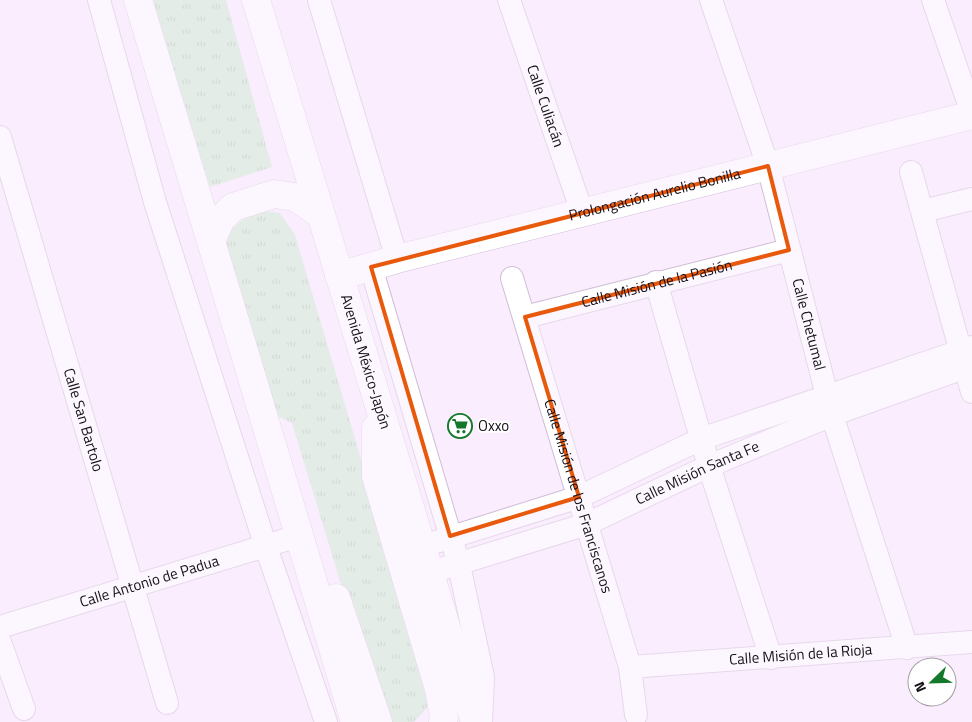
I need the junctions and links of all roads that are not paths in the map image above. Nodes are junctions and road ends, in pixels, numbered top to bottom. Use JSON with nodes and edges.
{"nodes":[{"id":1,"x":99,"y":0,"type":"edge"},
{"id":2,"x":138,"y":0,"type":"edge"},
{"id":3,"x":256,"y":0,"type":"edge"},
{"id":4,"x":319,"y":0,"type":"edge"},
{"id":5,"x":509,"y":0,"type":"edge"},
{"id":6,"x":710,"y":0,"type":"edge"},
{"id":7,"x":932,"y":0,"type":"edge"},
{"id":8,"x":972,"y":114,"type":"edge"},
{"id":9,"x":0,"y":137,"type":"edge"},
{"id":10,"x":768,"y":166,"type":"junction"},
{"id":11,"x":911,"y":172,"type":"dead end"},
{"id":12,"x":972,"y":199,"type":"edge"},
{"id":13,"x":923,"y":211,"type":"junction"},
{"id":14,"x":582,"y":212,"type":"junction"},
{"id":15,"x":319,"y":213,"type":"junction"},
{"id":16,"x":212,"y":239,"type":"junction"},
{"id":17,"x":789,"y":250,"type":"junction"},
{"id":18,"x":397,"y":259,"type":"junction"},
{"id":19,"x":371,"y":267,"type":"junction"},
{"id":20,"x":339,"y":276,"type":"junction"},
{"id":21,"x":512,"y":278,"type":"dead end"},
{"id":22,"x":656,"y":282,"type":"junction"},
{"id":23,"x":525,"y":317,"type":"junction"},
{"id":24,"x":967,"y":357,"type":"edge"},
{"id":25,"x":972,"y":392,"type":"edge"},
{"id":26,"x":376,"y":400,"type":"junction"},
{"id":27,"x":830,"y":406,"type":"junction"},
{"id":28,"x":268,"y":427,"type":"junction"},
{"id":29,"x":701,"y":439,"type":"junction"},
{"id":30,"x":709,"y":466,"type":"junction"},
{"id":31,"x":579,"y":497,"type":"junction"},
{"id":32,"x":587,"y":524,"type":"junction"},
{"id":33,"x":298,"y":536,"type":"junction"},
{"id":34,"x":450,"y":536,"type":"junction"},
{"id":35,"x":266,"y":546,"type":"junction"},
{"id":36,"x":420,"y":546,"type":"junction"},
{"id":37,"x":459,"y":565,"type":"junction"},
{"id":38,"x":428,"y":573,"type":"junction"},
{"id":39,"x":132,"y":589,"type":"junction"},
{"id":40,"x":0,"y":627,"type":"edge"},
{"id":41,"x":0,"y":642,"type":"edge"},
{"id":42,"x":972,"y":642,"type":"edge"},
{"id":43,"x":907,"y":648,"type":"junction"},
{"id":44,"x":771,"y":658,"type":"junction"},
{"id":45,"x":630,"y":667,"type":"junction"},
{"id":46,"x":167,"y":704,"type":"dead end"},
{"id":47,"x":24,"y":709,"type":"dead end"},
{"id":48,"x":636,"y":715,"type":"dead end"},
{"id":49,"x":326,"y":722,"type":"edge"},
{"id":50,"x":355,"y":722,"type":"edge"},
{"id":51,"x":378,"y":722,"type":"edge"},
{"id":52,"x":443,"y":722,"type":"edge"},
{"id":53,"x":475,"y":722,"type":"edge"},
{"id":54,"x":481,"y":722,"type":"edge"}],
"edges":[{"from":1,"to":35,"type":"street"},
{"from":2,"to":16,"type":"main road"},
{"from":3,"to":15,"type":"main road","name":"Avenida México-Japón"},
{"from":4,"to":18,"type":"street"},
{"from":5,"to":14,"type":"street","name":"Calle Culiacán"},
{"from":6,"to":10,"type":"street","name":"Calle Chetumal"},
{"from":7,"to":8,"type":"street"},
{"from":8,"to":10,"type":"main road","name":"Prolongación Aurelio Bonilla"},
{"from":9,"to":39,"type":"street","name":"Calle San Bartolo"},
{"from":10,"to":14,"type":"main road","name":"Prolongación Aurelio Bonilla"},
{"from":10,"to":17,"type":"street","name":"Calle Chetumal"},
{"from":11,"to":13,"type":"street"},
{"from":12,"to":13,"type":"street"},
{"from":13,"to":24,"type":"street"},
{"from":14,"to":18,"type":"main road","name":"Prolongación Aurelio Bonilla"},
{"from":15,"to":16,"type":"main road"},
{"from":15,"to":20,"type":"main road","name":"Avenida México-Japón"},
{"from":16,"to":28,"type":"main road"},
{"from":17,"to":22,"type":"street","name":"Calle Misión de la Pasión"},
{"from":17,"to":27,"type":"street","name":"Calle Chetumal"},
{"from":18,"to":19,"type":"main road","name":"Prolongación Aurelio Bonilla"},
{"from":19,"to":20,"type":"main road","name":"Prolongación Aurelio Bonilla"},
{"from":19,"to":34,"type":"street"},
{"from":20,"to":26,"type":"main road","name":"Avenida México-Japón"},
{"from":21,"to":23,"type":"street","name":"Calle Misión de los Franciscanos"},
{"from":22,"to":23,"type":"street","name":"Calle Misión de la Pasión"},
{"from":22,"to":29,"type":"street"},
{"from":23,"to":31,"type":"street","name":"Calle Misión de los Franciscanos"},
{"from":24,"to":25,"type":"street"},
{"from":24,"to":27,"type":"street","name":"Calle Misión Santa Fe"},
{"from":26,"to":36,"type":"main road","name":"Avenida México-Japón"},
{"from":26,"to":52,"type":"main road"},
{"from":27,"to":29,"type":"street","name":"Calle Misión Santa Fe"},
{"from":27,"to":30,"type":"street","name":"Calle Misión Santa Fe"},
{"from":27,"to":43,"type":"street","name":"Calle Chetumal"},
{"from":28,"to":33,"type":"main road"},
{"from":28,"to":51,"type":"main road"},
{"from":29,"to":30,"type":"street"},
{"from":29,"to":31,"type":"street","name":"Calle Misión Santa Fe"},
{"from":30,"to":32,"type":"street","name":"Calle Misión Santa Fe"},
{"from":30,"to":44,"type":"street"},
{"from":31,"to":32,"type":"street","name":"Calle Misión de los Franciscanos"},
{"from":31,"to":34,"type":"street","name":"Calle Misión Santa Fe"},
{"from":32,"to":37,"type":"street","name":"Calle Misión Santa Fe"},
{"from":32,"to":45,"type":"street","name":"Calle Misión de los Franciscanos"},
{"from":33,"to":35,"type":"street","name":"Calle Antonio de Padua"},
{"from":33,"to":50,"type":"main road"},
{"from":34,"to":36,"type":"street","name":"Calle Misión Santa Fe"},
{"from":34,"to":37,"type":"street"},
{"from":35,"to":39,"type":"street","name":"Calle Antonio de Padua"},
{"from":35,"to":49,"type":"street"},
{"from":36,"to":38,"type":"main road","name":"Avenida México-Japón"},
{"from":37,"to":38,"type":"street","name":"Calle Misión Santa Fe"},
{"from":37,"to":54,"type":"street"},
{"from":38,"to":53,"type":"main road","name":"Avenida México-Japón"},
{"from":39,"to":40,"type":"street","name":"Calle Antonio de Padua"},
{"from":39,"to":46,"type":"street","name":"Calle San Bartolo"},
{"from":41,"to":47,"type":"street"},
{"from":42,"to":43,"type":"street","name":"Calle Misión de la Rioja"},
{"from":43,"to":44,"type":"street","name":"Calle Misión de la Rioja"},
{"from":44,"to":45,"type":"street","name":"Calle Misión de la Rioja"},
{"from":45,"to":48,"type":"street","name":"Calle Misión de los Franciscanos"}]}
